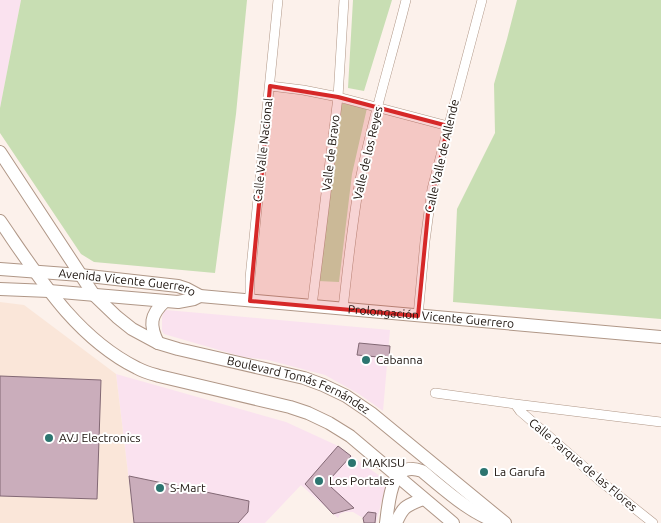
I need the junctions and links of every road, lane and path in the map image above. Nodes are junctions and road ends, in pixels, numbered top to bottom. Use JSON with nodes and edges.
{"nodes":[{"id":1,"x":278,"y":0,"type":"edge"},
{"id":2,"x":344,"y":0,"type":"edge"},
{"id":3,"x":406,"y":0,"type":"edge"},
{"id":4,"x":482,"y":0,"type":"edge"},
{"id":5,"x":270,"y":86,"type":"junction"},
{"id":6,"x":338,"y":97,"type":"junction"},
{"id":7,"x":378,"y":107,"type":"junction"},
{"id":8,"x":448,"y":126,"type":"junction"},
{"id":9,"x":0,"y":152,"type":"edge"},
{"id":10,"x":0,"y":220,"type":"edge"},
{"id":11,"x":0,"y":269,"type":"edge"},
{"id":12,"x":36,"y":272,"type":"junction"},
{"id":13,"x":80,"y":274,"type":"junction"},
{"id":14,"x":0,"y":289,"type":"edge"},
{"id":15,"x":49,"y":291,"type":"junction"},
{"id":16,"x":94,"y":295,"type":"junction"},
{"id":17,"x":200,"y":296,"type":"junction"},
{"id":18,"x":250,"y":300,"type":"junction"},
{"id":19,"x":165,"y":301,"type":"junction"},
{"id":20,"x":312,"y":306,"type":"junction"},
{"id":21,"x":343,"y":308,"type":"junction"},
{"id":22,"x":418,"y":316,"type":"junction"},
{"id":23,"x":661,"y":337,"type":"edge"},
{"id":24,"x":158,"y":343,"type":"junction"},
{"id":25,"x":435,"y":393,"type":"dead end"},
{"id":26,"x":516,"y":404,"type":"junction"},
{"id":27,"x":661,"y":422,"type":"edge"},
{"id":28,"x":397,"y":476,"type":"junction"},
{"id":29,"x":422,"y":499,"type":"junction"},
{"id":30,"x":386,"y":523,"type":"edge"},
{"id":31,"x":396,"y":523,"type":"edge"},
{"id":32,"x":453,"y":523,"type":"edge"},
{"id":33,"x":504,"y":523,"type":"edge"},
{"id":34,"x":653,"y":523,"type":"edge"}],
"edges":[{"from":1,"to":5,"type":"street","name":"Calle Valle Nacional"},
{"from":2,"to":6,"type":"street","name":"Valle de Bravo"},
{"from":3,"to":7,"type":"street","name":"Valle de los Reyes"},
{"from":4,"to":8,"type":"street","name":"Calle Valle de Allende"},
{"from":5,"to":6,"type":"street"},
{"from":5,"to":18,"type":"street","name":"Calle Valle Nacional"},
{"from":6,"to":7,"type":"street"},
{"from":6,"to":20,"type":"street","name":"Valle de Bravo"},
{"from":7,"to":8,"type":"street"},
{"from":7,"to":21,"type":"street","name":"Valle de los Reyes"},
{"from":8,"to":22,"type":"street","name":"Calle Valle de Allende"},
{"from":9,"to":13,"type":"main road","name":"Boulevard Tomás Fernández"},
{"from":10,"to":12,"type":"main road","name":"Boulevard Tomás Fernández"},
{"from":11,"to":12,"type":"main road","name":"Avenida Vicente Guerrero"},
{"from":12,"to":13,"type":"main road","name":"Avenida Vicente Guerrero"},
{"from":12,"to":15,"type":"main road","name":"Boulevard Tomás Fernández"},
{"from":13,"to":16,"type":"main road","name":"Boulevard Tomás Fernández"},
{"from":13,"to":17,"type":"main road","name":"Avenida Vicente Guerrero"},
{"from":14,"to":15,"type":"main road","name":"Avenida Vicente Guerrero"},
{"from":15,"to":16,"type":"main road","name":"Avenida Vicente Guerrero"},
{"from":15,"to":28,"type":"main road","name":"Boulevard Tomás Fernández"},
{"from":16,"to":19,"type":"main road","name":"Avenida Vicente Guerrero"},
{"from":16,"to":24,"type":"main road","name":"Boulevard Tomás Fernández"},
{"from":17,"to":18,"type":"main road","name":"Prolongación Vicente Guerrero"},
{"from":17,"to":19,"type":"main road","name":"Avenida Vicente Guerrero"},
{"from":18,"to":20,"type":"main road","name":"Prolongación Vicente Guerrero"},
{"from":19,"to":24,"type":"main road"},
{"from":20,"to":21,"type":"main road","name":"Prolongación Vicente Guerrero"},
{"from":21,"to":22,"type":"main road","name":"Prolongación Vicente Guerrero"},
{"from":22,"to":23,"type":"main road","name":"Prolongación Vicente Guerrero"},
{"from":24,"to":33,"type":"main road","name":"Boulevard Tomás Fernández"},
{"from":25,"to":26,"type":"street"},
{"from":26,"to":27,"type":"street"},
{"from":26,"to":34,"type":"street","name":"Calle Parque de las Flores"},
{"from":28,"to":29,"type":"main road","name":"Boulevard Tomás Fernández"},
{"from":28,"to":30,"type":"main road"},
{"from":28,"to":33,"type":"main road"},
{"from":29,"to":31,"type":"main road"},
{"from":29,"to":32,"type":"main road","name":"Boulevard Tomás Fernández"}]}
